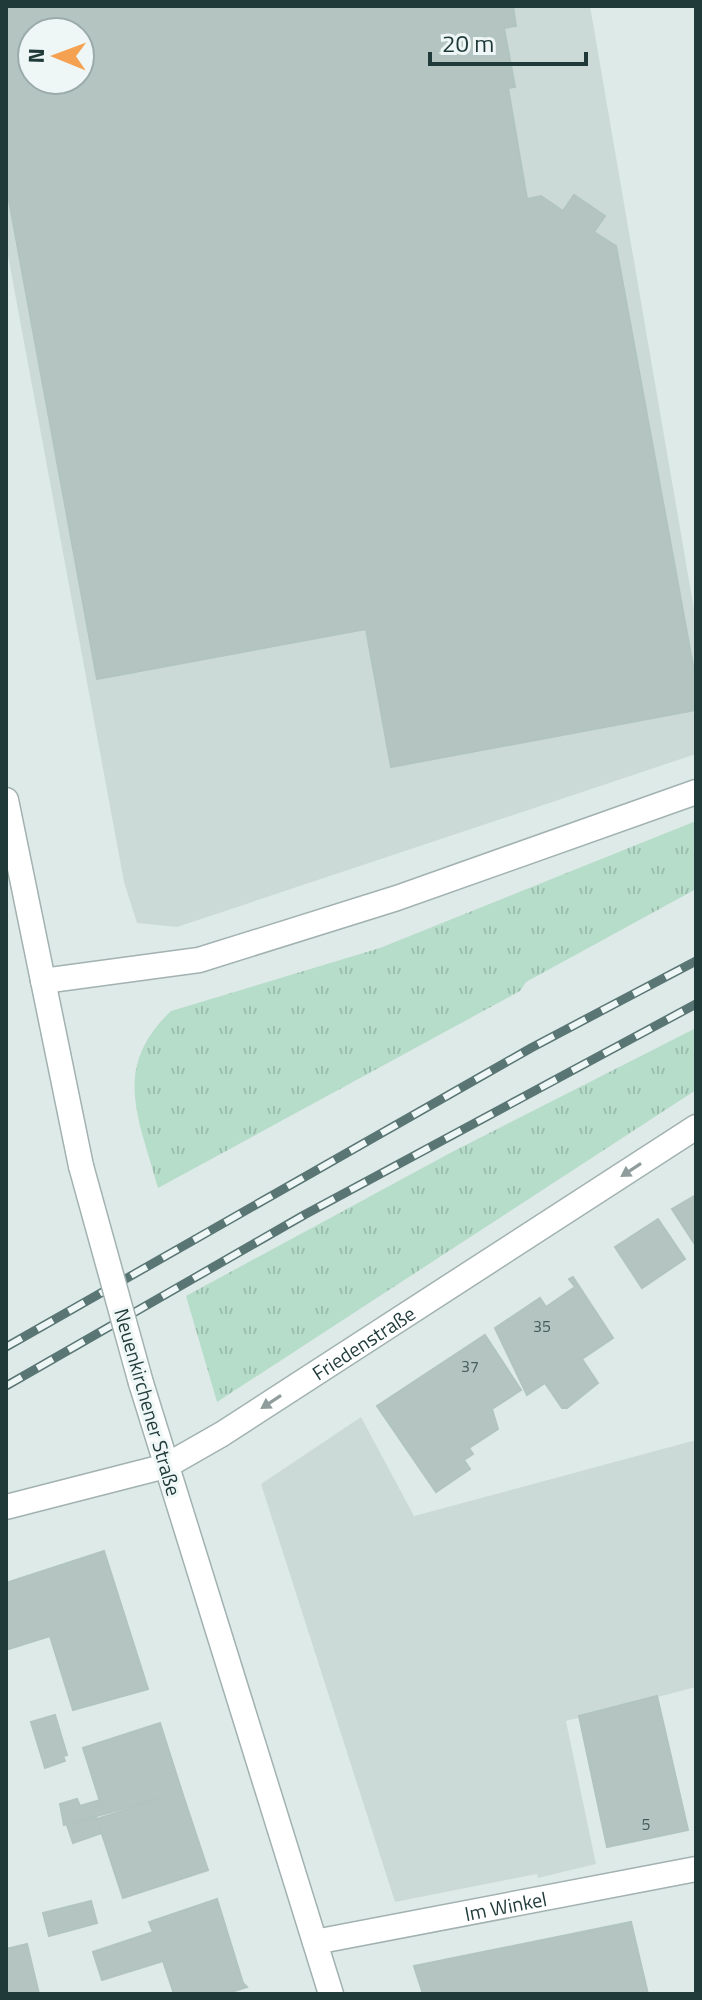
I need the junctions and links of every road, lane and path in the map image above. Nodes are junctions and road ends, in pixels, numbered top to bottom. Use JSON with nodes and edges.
{"nodes":[{"id":1,"x":696,"y":792,"type":"edge"},
{"id":2,"x":6,"y":800,"type":"edge"},
{"id":3,"x":43,"y":981,"type":"junction"},
{"id":4,"x":696,"y":1127,"type":"edge"},
{"id":5,"x":166,"y":1466,"type":"junction"},
{"id":6,"x":6,"y":1507,"type":"edge"},
{"id":7,"x":696,"y":1869,"type":"edge"},
{"id":8,"x":315,"y":1942,"type":"junction"},
{"id":9,"x":331,"y":1994,"type":"edge"}],
"edges":[{"from":1,"to":3,"type":"street"},
{"from":2,"to":3,"type":"street","name":"Neuenkirchener Straße"},
{"from":3,"to":5,"type":"street","name":"Neuenkirchener Straße","bridge":true},
{"from":4,"to":5,"type":"street","name":"Friedenstraße","one_way":true},
{"from":5,"to":6,"type":"street","name":"Friedenstraße"},
{"from":5,"to":8,"type":"street","name":"Neuenkirchener Straße"},
{"from":7,"to":8,"type":"street","name":"Im Winkel"},
{"from":8,"to":9,"type":"street","name":"Neuenkirchener Straße"}]}
